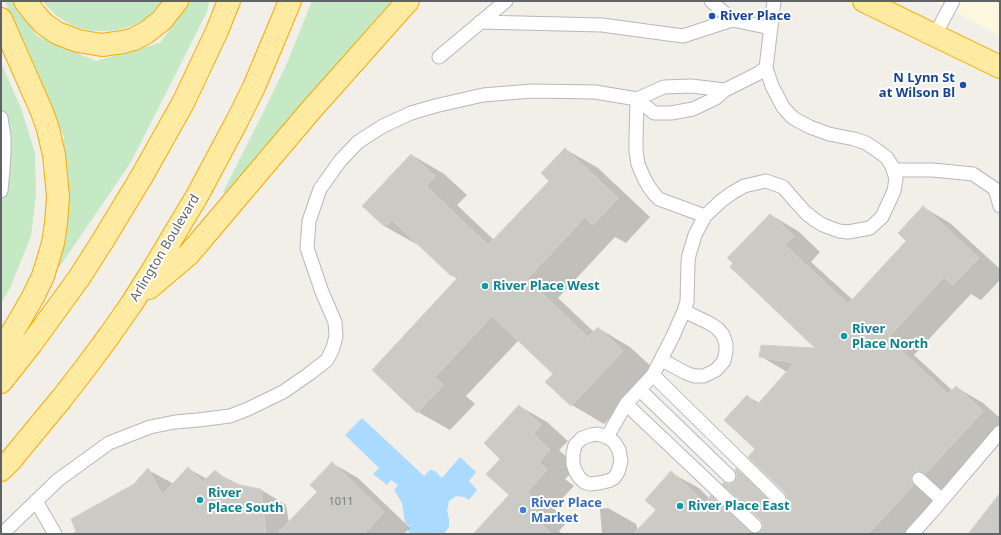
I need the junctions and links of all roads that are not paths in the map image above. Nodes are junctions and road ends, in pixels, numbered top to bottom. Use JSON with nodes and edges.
{"nodes":[{"id":1,"x":26,"y":1,"type":"edge"},
{"id":2,"x":177,"y":1,"type":"edge"},
{"id":3,"x":230,"y":1,"type":"edge"},
{"id":4,"x":290,"y":1,"type":"edge"},
{"id":5,"x":408,"y":1,"type":"edge"},
{"id":6,"x":420,"y":1,"type":"edge"},
{"id":7,"x":506,"y":1,"type":"edge"},
{"id":8,"x":711,"y":1,"type":"edge"},
{"id":9,"x":774,"y":1,"type":"edge"},
{"id":10,"x":864,"y":1,"type":"edge"},
{"id":11,"x":953,"y":1,"type":"edge"},
{"id":12,"x":1,"y":19,"type":"edge"},
{"id":13,"x":732,"y":20,"type":"junction"},
{"id":14,"x":480,"y":22,"type":"junction"},
{"id":15,"x":771,"y":28,"type":"junction"},
{"id":16,"x":382,"y":30,"type":"junction"},
{"id":17,"x":935,"y":35,"type":"junction"},
{"id":18,"x":439,"y":57,"type":"dead end"},
{"id":19,"x":1000,"y":67,"type":"edge"},
{"id":20,"x":766,"y":68,"type":"junction"},
{"id":21,"x":725,"y":90,"type":"junction"},
{"id":22,"x":637,"y":99,"type":"junction"},
{"id":23,"x":1,"y":118,"type":"edge"},
{"id":24,"x":894,"y":170,"type":"junction"},
{"id":25,"x":1,"y":191,"type":"edge"},
{"id":26,"x":1000,"y":206,"type":"edge"},
{"id":27,"x":705,"y":216,"type":"junction"},
{"id":28,"x":132,"y":303,"type":"junction"},
{"id":29,"x":684,"y":311,"type":"junction"},
{"id":30,"x":1,"y":352,"type":"edge"},
{"id":31,"x":662,"y":360,"type":"junction"},
{"id":32,"x":653,"y":375,"type":"junction"},
{"id":33,"x":1,"y":382,"type":"edge"},
{"id":34,"x":640,"y":390,"type":"junction"},
{"id":35,"x":626,"y":404,"type":"junction"},
{"id":36,"x":1000,"y":432,"type":"edge"},
{"id":37,"x":607,"y":437,"type":"dead end"},
{"id":38,"x":1,"y":470,"type":"edge"},
{"id":39,"x":729,"y":476,"type":"dead end"},
{"id":40,"x":919,"y":480,"type":"dead end"},
{"id":41,"x":780,"y":499,"type":"dead end"},
{"id":42,"x":942,"y":500,"type":"junction"},
{"id":43,"x":36,"y":501,"type":"junction"},
{"id":44,"x":754,"y":526,"type":"dead end"},
{"id":45,"x":2,"y":534,"type":"edge"},
{"id":46,"x":55,"y":534,"type":"edge"},
{"id":47,"x":912,"y":534,"type":"edge"}],
"edges":[{"from":1,"to":2,"type":"highway"},
{"from":3,"to":33,"type":"highway"},
{"from":4,"to":28,"type":"highway","name":"Arlington Boulevard"},
{"from":5,"to":16,"type":"highway"},
{"from":6,"to":16,"type":"highway"},
{"from":7,"to":14,"type":"lane"},
{"from":8,"to":13,"type":"lane"},
{"from":9,"to":15,"type":"lane"},
{"from":10,"to":17,"type":"highway"},
{"from":11,"to":17,"type":"lane"},
{"from":12,"to":30,"type":"highway"},
{"from":13,"to":14,"type":"lane"},
{"from":13,"to":15,"type":"lane"},
{"from":14,"to":18,"type":"lane"},
{"from":15,"to":20,"type":"lane"},
{"from":16,"to":28,"type":"highway"},
{"from":17,"to":19,"type":"highway"},
{"from":20,"to":21,"type":"lane"},
{"from":20,"to":24,"type":"lane"},
{"from":21,"to":22,"type":"lane"},
{"from":21,"to":22,"type":"lane"},
{"from":22,"to":27,"type":"lane"},
{"from":22,"to":43,"type":"lane"},
{"from":23,"to":25,"type":"lane"},
{"from":24,"to":26,"type":"lane"},
{"from":24,"to":27,"type":"lane"},
{"from":27,"to":29,"type":"lane"},
{"from":28,"to":38,"type":"highway","name":"Arlington Boulevard"},
{"from":29,"to":31,"type":"lane"},
{"from":29,"to":31,"type":"lane"},
{"from":31,"to":32,"type":"lane"},
{"from":32,"to":34,"type":"lane"},
{"from":32,"to":41,"type":"lane"},
{"from":34,"to":35,"type":"lane"},
{"from":34,"to":39,"type":"lane"},
{"from":35,"to":37,"type":"lane"},
{"from":35,"to":44,"type":"lane"},
{"from":36,"to":42,"type":"lane"},
{"from":40,"to":42,"type":"lane"},
{"from":42,"to":47,"type":"lane"},
{"from":43,"to":45,"type":"lane"},
{"from":43,"to":46,"type":"lane"}]}
